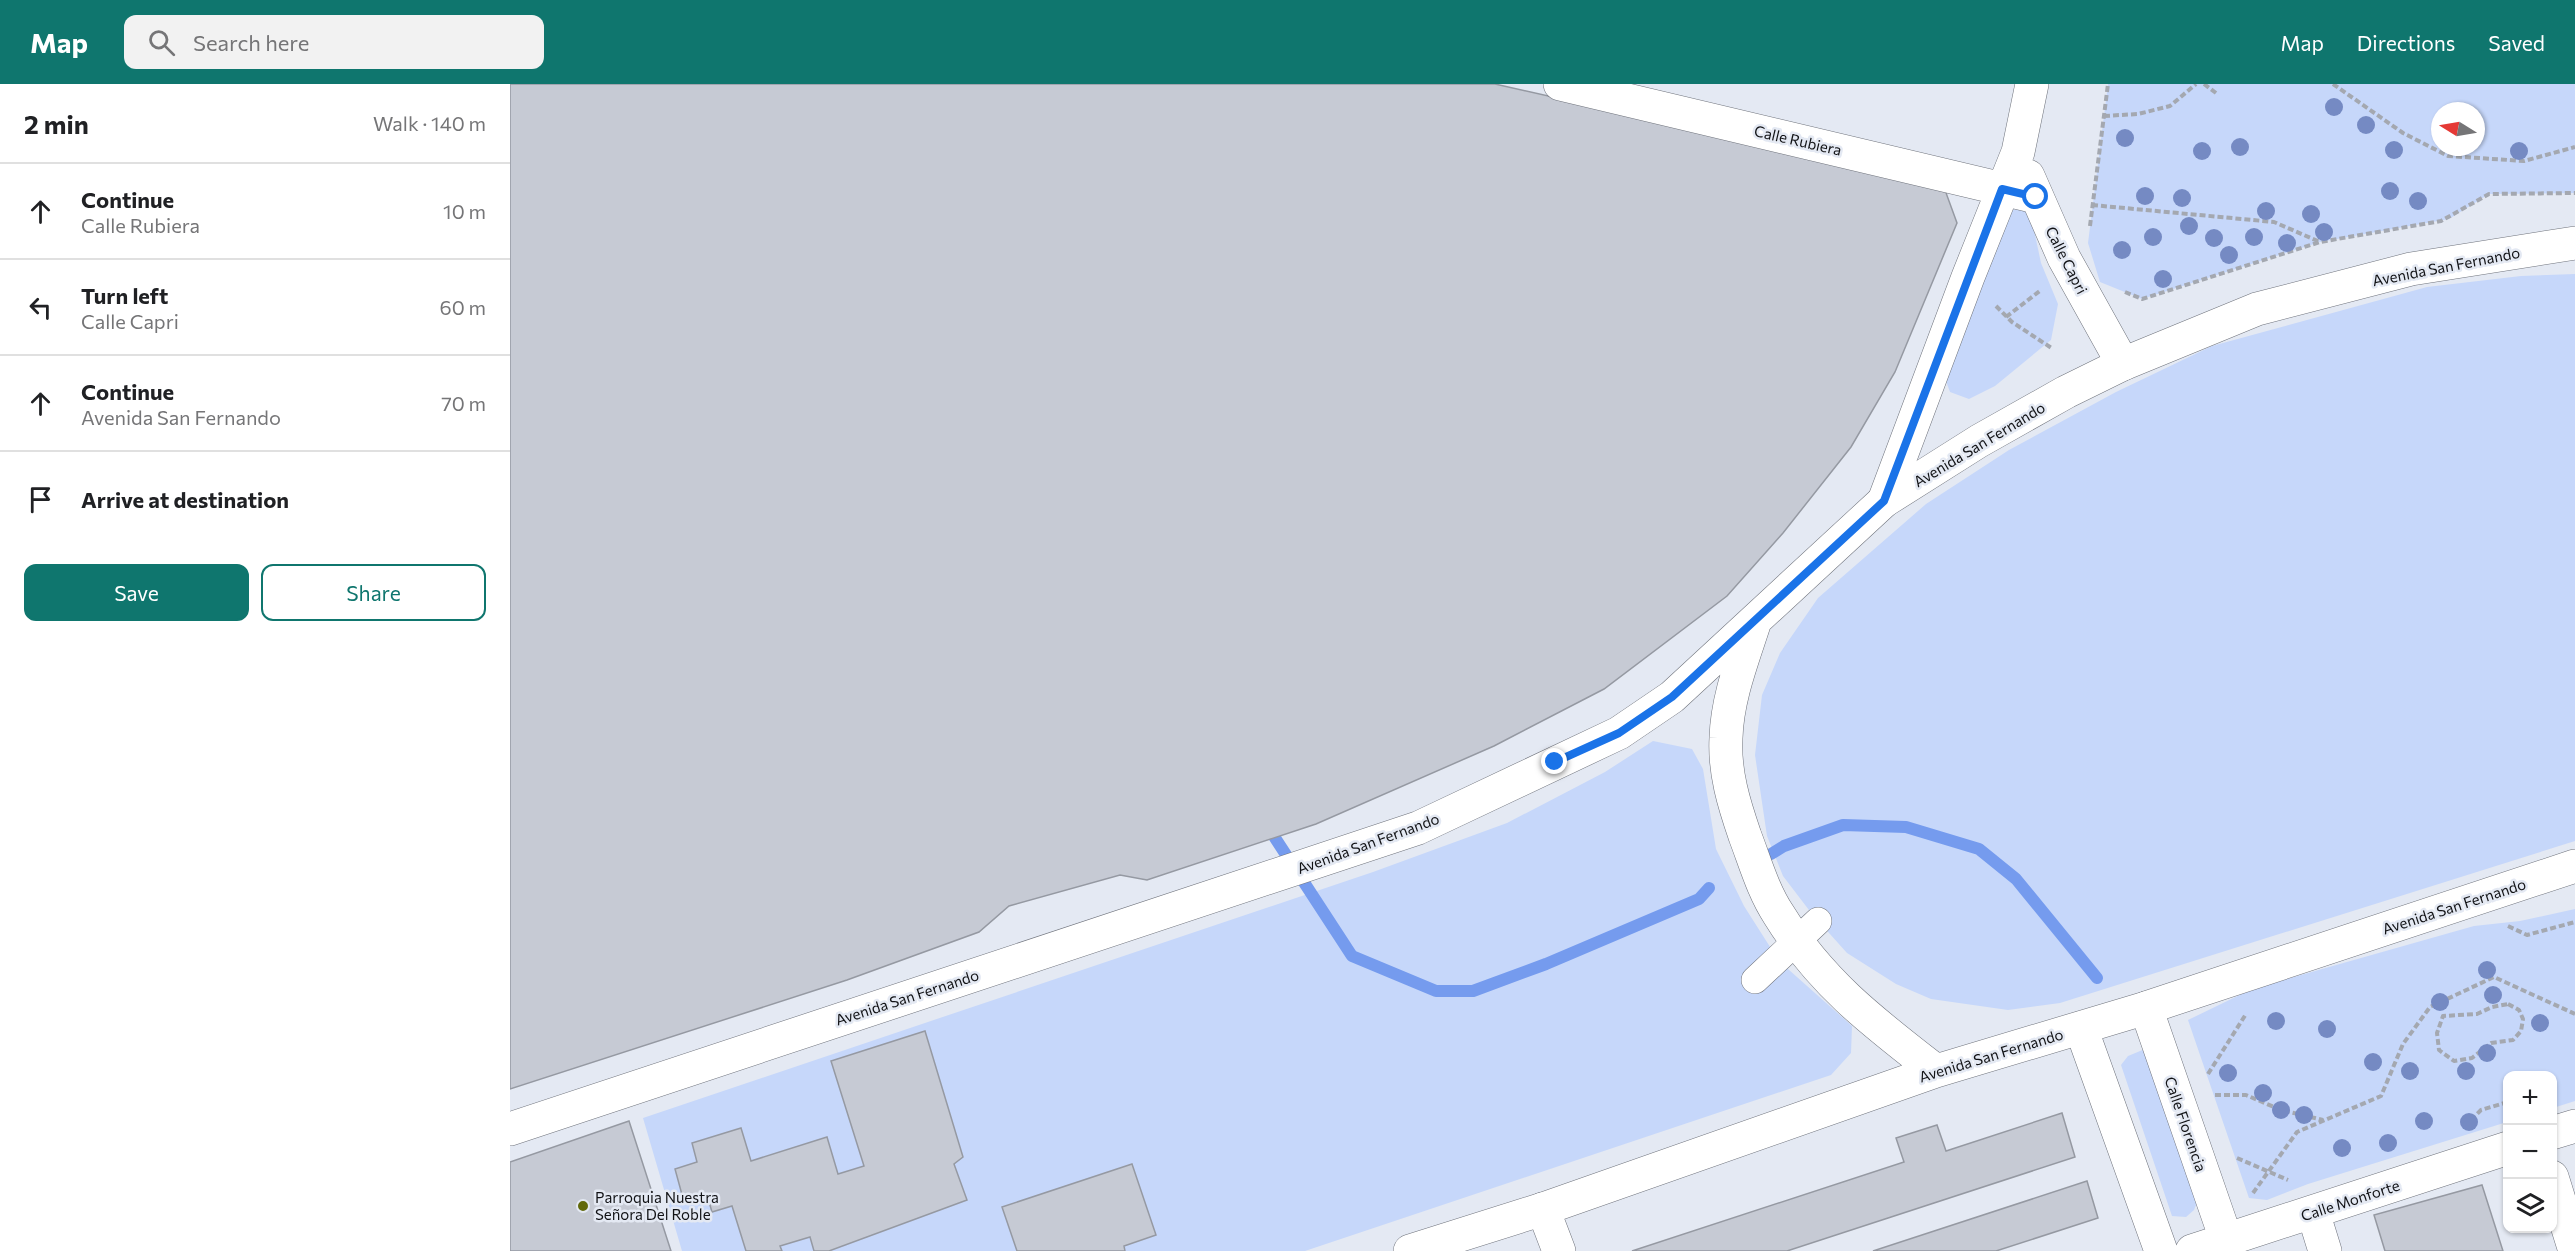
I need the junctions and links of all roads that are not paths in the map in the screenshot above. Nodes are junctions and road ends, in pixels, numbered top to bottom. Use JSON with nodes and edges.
{"nodes":[{"id":1,"x":1560,"y":84,"type":"edge"},
{"id":2,"x":2032,"y":84,"type":"edge"},
{"id":3,"x":2018,"y":152,"type":"junction"},
{"id":4,"x":2002,"y":189,"type":"junction"},
{"id":5,"x":2036,"y":197,"type":"junction"},
{"id":6,"x":2575,"y":243,"type":"edge"},
{"id":7,"x":2123,"y":364,"type":"junction"},
{"id":8,"x":1884,"y":501,"type":"junction"},
{"id":9,"x":1755,"y":622,"type":"junction"},
{"id":10,"x":2575,"y":866,"type":"edge"},
{"id":11,"x":1808,"y":931,"type":"junction"},
{"id":12,"x":1755,"y":980,"type":"dead end"},
{"id":13,"x":2146,"y":1008,"type":"junction"},
{"id":14,"x":2081,"y":1028,"type":"junction"},
{"id":15,"x":1936,"y":1071,"type":"junction"},
{"id":16,"x":2575,"y":1126,"type":"edge"},
{"id":17,"x":510,"y":1130,"type":"edge"},
{"id":18,"x":2557,"y":1132,"type":"edge"},
{"id":19,"x":2503,"y":1150,"type":"edge"},
{"id":20,"x":2554,"y":1179,"type":"edge"},
{"id":21,"x":1543,"y":1209,"type":"junction"},
{"id":22,"x":2313,"y":1212,"type":"junction"},
{"id":23,"x":2226,"y":1239,"type":"junction"},
{"id":24,"x":1410,"y":1251,"type":"edge"},
{"id":25,"x":1559,"y":1251,"type":"edge"},
{"id":26,"x":2161,"y":1251,"type":"edge"},
{"id":27,"x":2192,"y":1251,"type":"edge"},
{"id":28,"x":2325,"y":1251,"type":"edge"},
{"id":29,"x":2575,"y":1251,"type":"edge"}],
"edges":[{"from":1,"to":4,"type":"street","name":"Calle Rubiera"},
{"from":2,"to":3,"type":"street"},
{"from":3,"to":4,"type":"street"},
{"from":3,"to":5,"type":"street","name":"Calle Capri"},
{"from":4,"to":5,"type":"street","name":"Calle Rubiera"},
{"from":4,"to":8,"type":"street"},
{"from":5,"to":7,"type":"street","name":"Calle Capri"},
{"from":6,"to":7,"type":"street","name":"Avenida San Fernando"},
{"from":7,"to":8,"type":"street","name":"Avenida San Fernando"},
{"from":8,"to":9,"type":"street","name":"Avenida San Fernando"},
{"from":9,"to":11,"type":"street"},
{"from":9,"to":17,"type":"street","name":"Avenida San Fernando"},
{"from":10,"to":13,"type":"street","name":"Avenida San Fernando"},
{"from":11,"to":12,"type":"street"},
{"from":11,"to":15,"type":"street"},
{"from":13,"to":14,"type":"street","name":"Avenida San Fernando"},
{"from":13,"to":23,"type":"street","name":"Calle Florencia"},
{"from":14,"to":15,"type":"street","name":"Avenida San Fernando"},
{"from":14,"to":26,"type":"street"},
{"from":15,"to":21,"type":"street","name":"Avenida San Fernando"},
{"from":16,"to":18,"type":"street"},
{"from":19,"to":22,"type":"street","name":"Calle Monforte"},
{"from":20,"to":29,"type":"street"},
{"from":21,"to":24,"type":"street","name":"Avenida San Fernando"},
{"from":21,"to":25,"type":"street"},
{"from":22,"to":23,"type":"street","name":"Calle Monforte"},
{"from":22,"to":28,"type":"street"},
{"from":23,"to":27,"type":"street","name":"Calle Monforte"}]}
